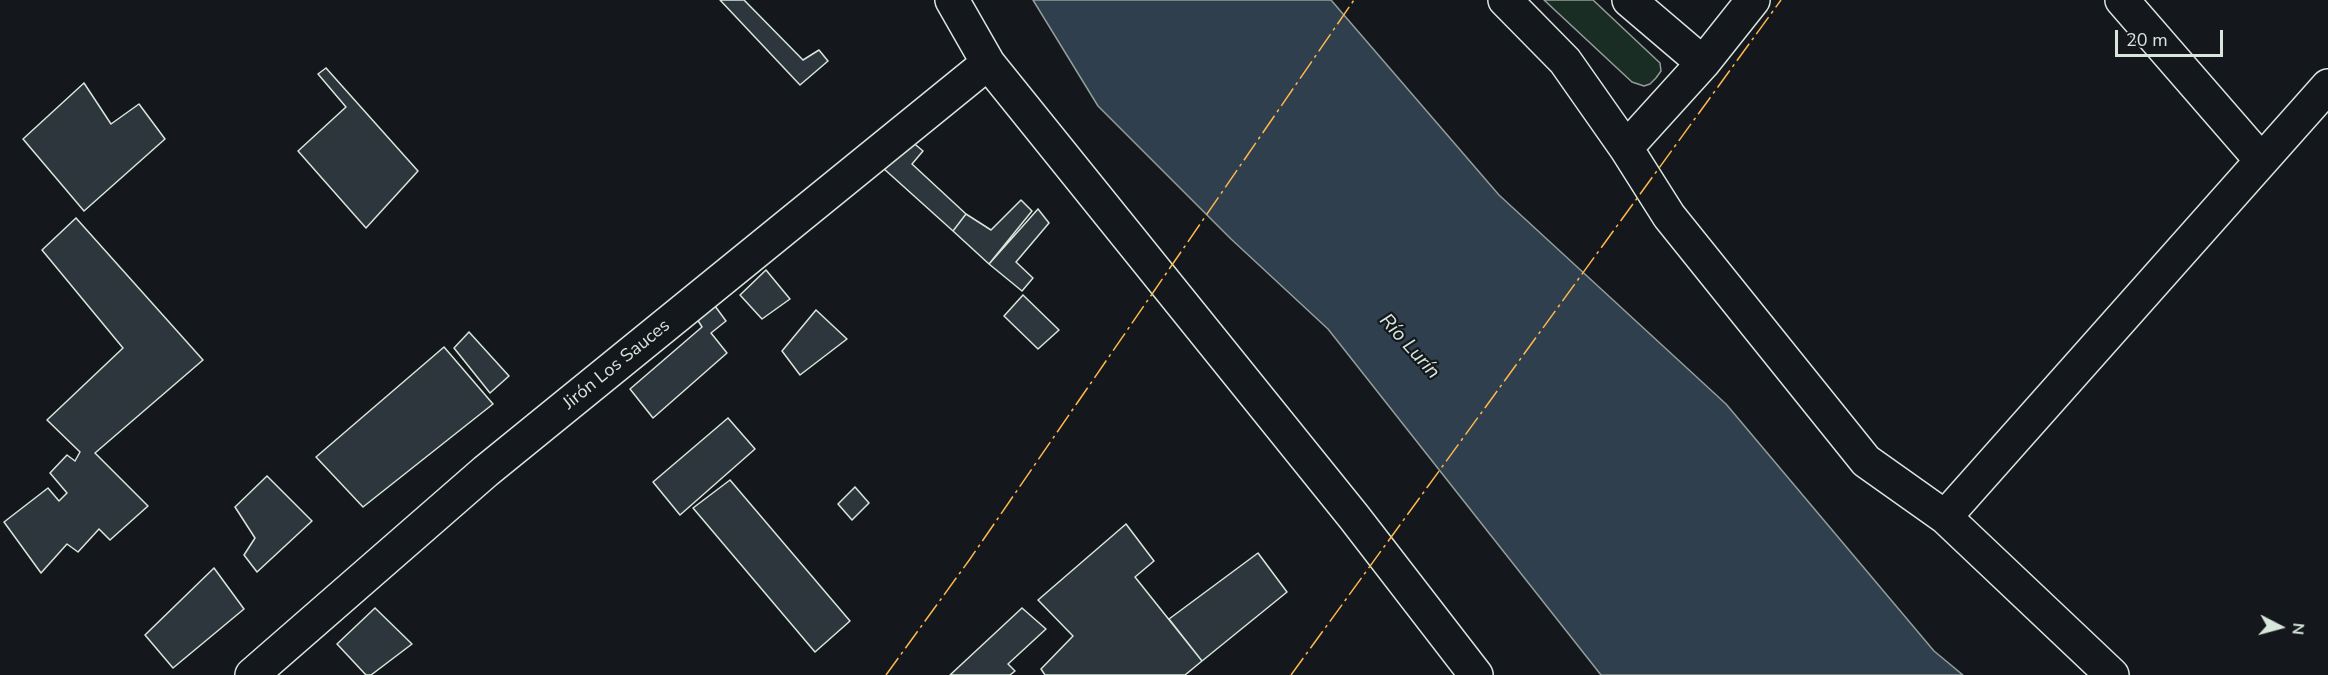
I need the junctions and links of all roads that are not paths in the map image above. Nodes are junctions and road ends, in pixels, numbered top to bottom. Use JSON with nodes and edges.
{"nodes":[{"id":1,"x":952,"y":0,"type":"edge"},
{"id":2,"x":1505,"y":0,"type":"edge"},
{"id":3,"x":1629,"y":0,"type":"edge"},
{"id":4,"x":1753,"y":0,"type":"edge"},
{"id":5,"x":2122,"y":0,"type":"edge"},
{"id":6,"x":988,"y":63,"type":"junction"},
{"id":7,"x":1703,"y":63,"type":"junction"},
{"id":8,"x":2328,"y":86,"type":"edge"},
{"id":9,"x":1626,"y":148,"type":"junction"},
{"id":10,"x":2261,"y":160,"type":"junction"},
{"id":11,"x":1945,"y":517,"type":"junction"},
{"id":12,"x":252,"y":675,"type":"edge"},
{"id":13,"x":1476,"y":675,"type":"edge"},
{"id":14,"x":2112,"y":675,"type":"edge"}],
"edges":[{"from":1,"to":6,"type":"street"},
{"from":2,"to":9,"type":"street"},
{"from":3,"to":7,"type":"street"},
{"from":4,"to":7,"type":"street"},
{"from":5,"to":10,"type":"street"},
{"from":6,"to":12,"type":"street","name":"Jirón Los Sauces"},
{"from":6,"to":13,"type":"street"},
{"from":7,"to":9,"type":"street"},
{"from":8,"to":10,"type":"street"},
{"from":9,"to":11,"type":"street"},
{"from":10,"to":11,"type":"street"},
{"from":11,"to":14,"type":"street"}]}
